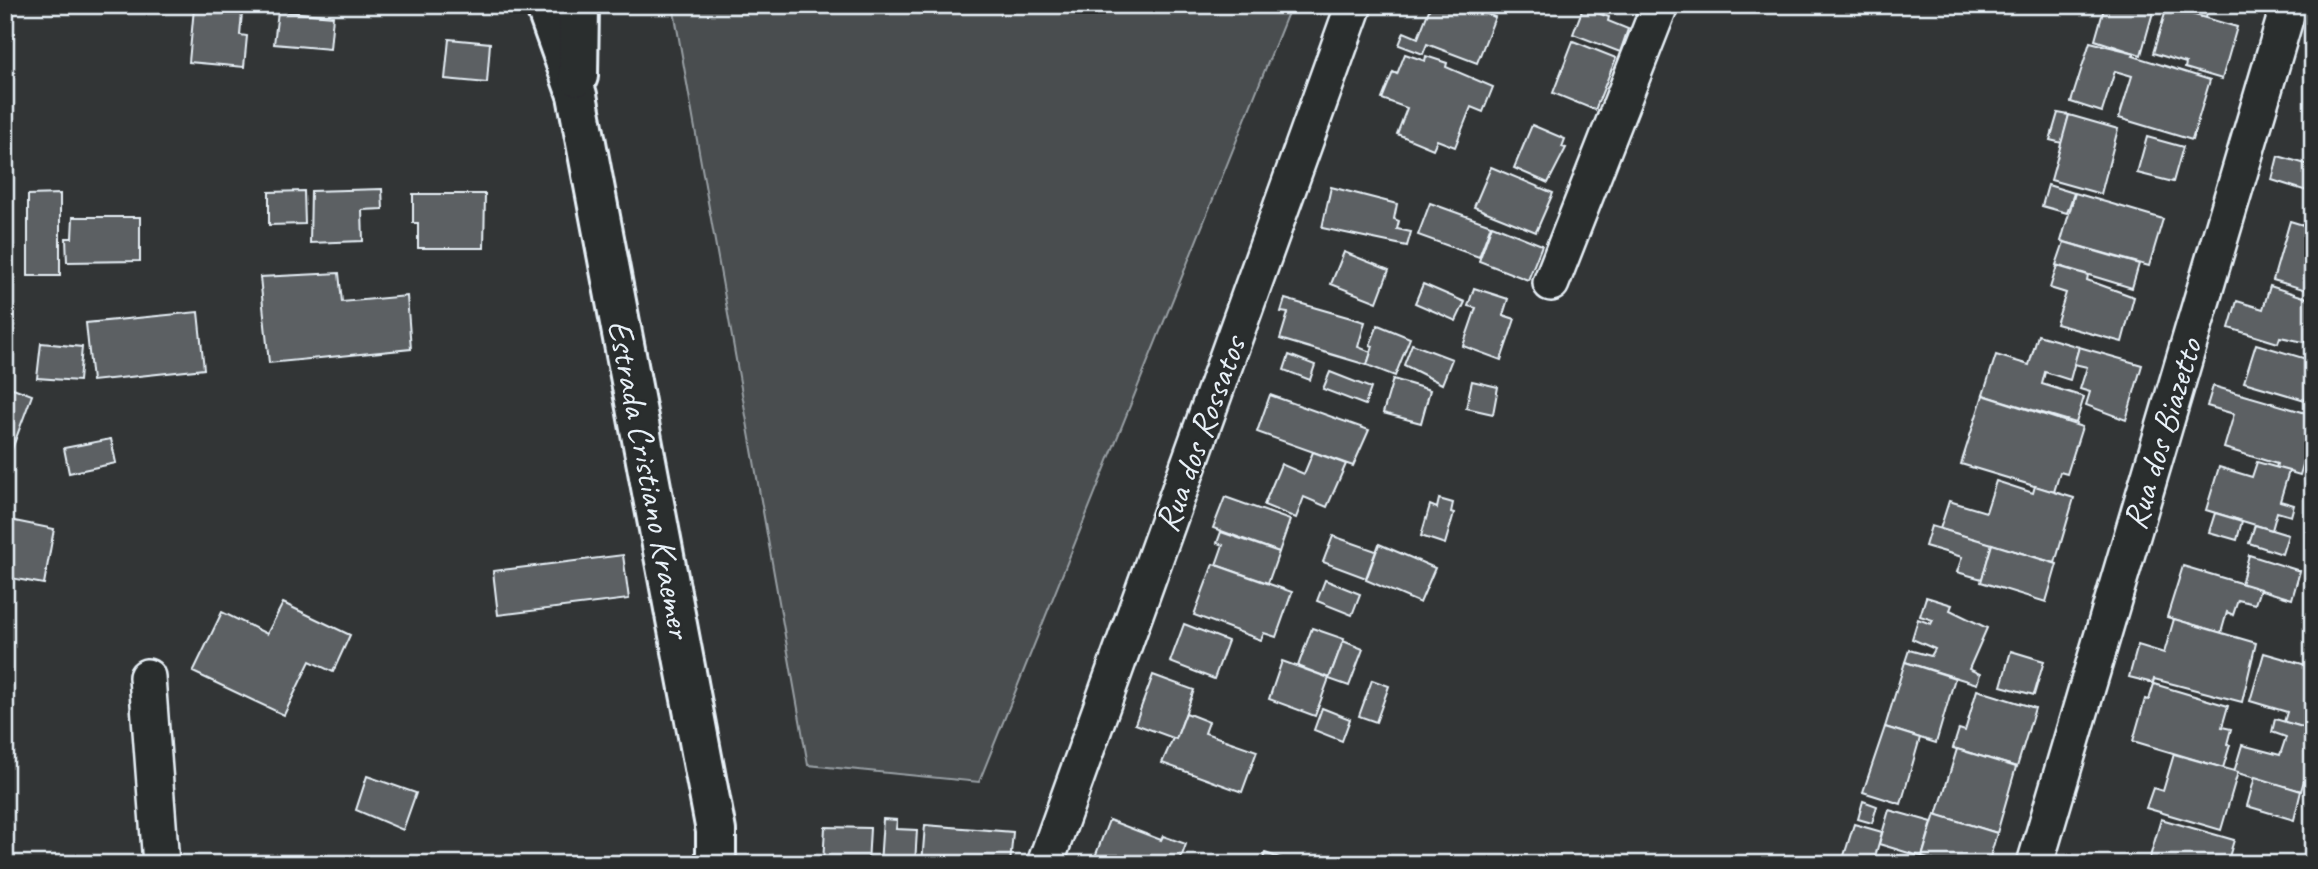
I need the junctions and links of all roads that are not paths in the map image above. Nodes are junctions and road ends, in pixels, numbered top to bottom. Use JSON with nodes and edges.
{"nodes":[{"id":1,"x":545,"y":5,"type":"edge"},
{"id":2,"x":579,"y":5,"type":"edge"},
{"id":3,"x":1354,"y":5,"type":"edge"},
{"id":4,"x":1660,"y":5,"type":"edge"},
{"id":5,"x":2289,"y":5,"type":"edge"},
{"id":6,"x":577,"y":95,"type":"junction"},
{"id":7,"x":1551,"y":283,"type":"dead end"},
{"id":8,"x":147,"y":677,"type":"dead end"},
{"id":9,"x":160,"y":864,"type":"edge"},
{"id":10,"x":716,"y":864,"type":"edge"},
{"id":11,"x":1045,"y":864,"type":"edge"},
{"id":12,"x":2035,"y":864,"type":"edge"}],
"edges":[{"from":1,"to":6,"type":"main road","name":"Estrada Cristiano Kraemer"},
{"from":2,"to":6,"type":"main road","name":"Estrada Cristiano Kraemer"},
{"from":3,"to":11,"type":"street","name":"Rua dos Rossatos"},
{"from":4,"to":7,"type":"street"},
{"from":5,"to":12,"type":"street","name":"Rua dos Biazetto"},
{"from":6,"to":10,"type":"main road","name":"Estrada Cristiano Kraemer"},
{"from":8,"to":9,"type":"street"}]}
